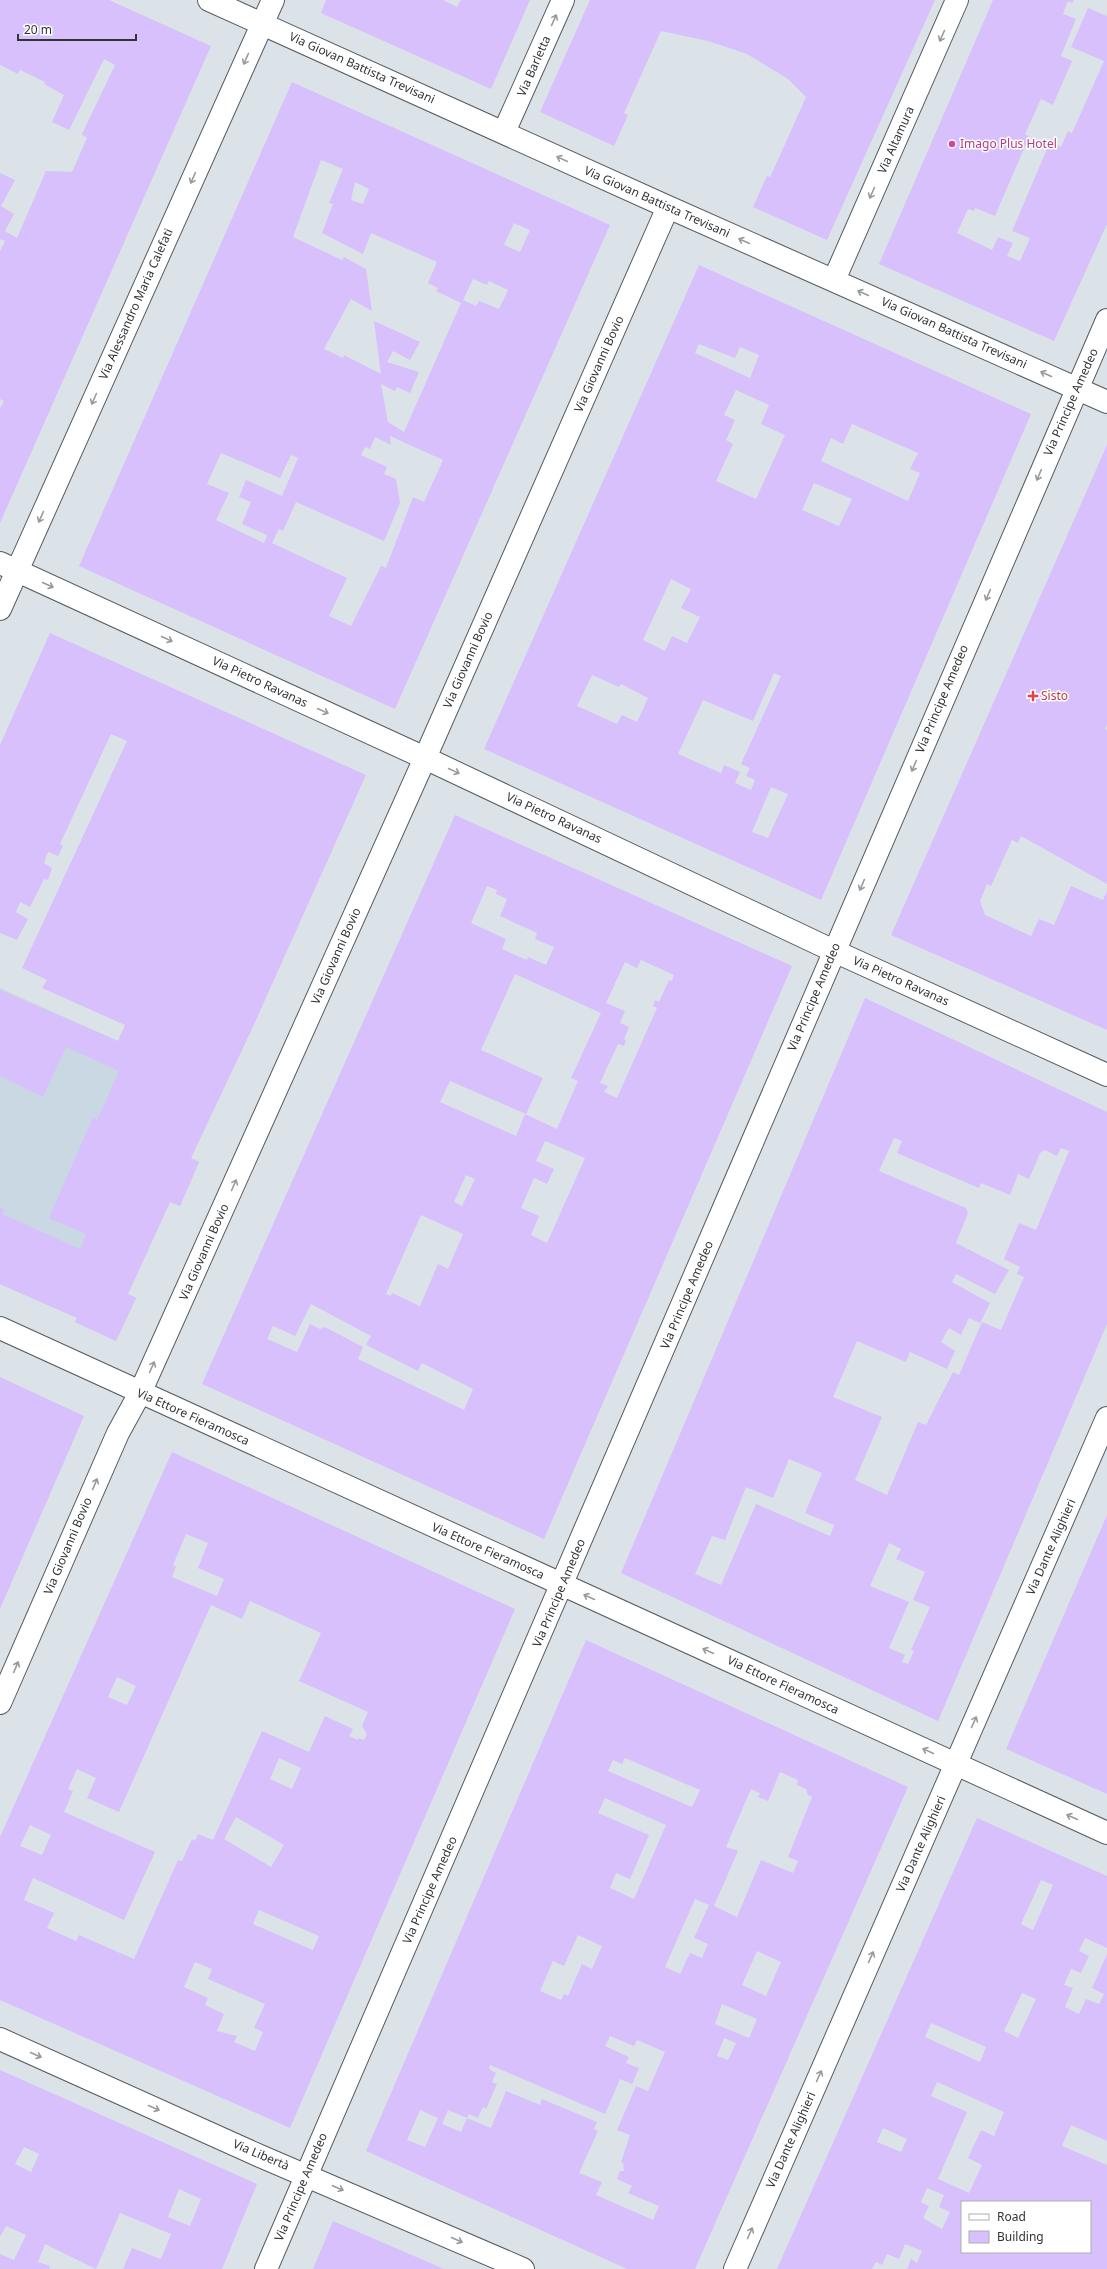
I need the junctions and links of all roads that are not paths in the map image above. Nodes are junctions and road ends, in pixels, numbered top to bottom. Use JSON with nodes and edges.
{"nodes":[{"id":1,"x":209,"y":0,"type":"edge"},
{"id":2,"x":273,"y":0,"type":"edge"},
{"id":3,"x":563,"y":0,"type":"edge"},
{"id":4,"x":957,"y":0,"type":"edge"},
{"id":5,"x":262,"y":24,"type":"junction"},
{"id":6,"x":504,"y":132,"type":"junction"},
{"id":7,"x":668,"y":207,"type":"junction"},
{"id":8,"x":834,"y":280,"type":"junction"},
{"id":9,"x":1107,"y":320,"type":"edge"},
{"id":10,"x":1076,"y":388,"type":"junction"},
{"id":11,"x":1107,"y":402,"type":"edge"},
{"id":12,"x":9,"y":567,"type":"edge"},
{"id":13,"x":0,"y":609,"type":"edge"},
{"id":14,"x":425,"y":758,"type":"junction"},
{"id":15,"x":834,"y":951,"type":"junction"},
{"id":16,"x":1107,"y":1074,"type":"edge"},
{"id":17,"x":0,"y":1328,"type":"edge"},
{"id":18,"x":140,"y":1393,"type":"junction"},
{"id":19,"x":1107,"y":1418,"type":"edge"},
{"id":20,"x":562,"y":1585,"type":"junction"},
{"id":21,"x":0,"y":1703,"type":"edge"},
{"id":22,"x":956,"y":1764,"type":"junction"},
{"id":23,"x":1107,"y":1834,"type":"edge"},
{"id":24,"x":0,"y":2039,"type":"edge"},
{"id":25,"x":306,"y":2174,"type":"junction"},
{"id":26,"x":266,"y":2269,"type":"edge"},
{"id":27,"x":524,"y":2269,"type":"edge"},
{"id":28,"x":735,"y":2269,"type":"edge"}],
"edges":[{"from":1,"to":5,"type":"street","name":"Via Giovan Battista Trevisani"},
{"from":2,"to":5,"type":"street","name":"Via Alessandro Maria Calefati"},
{"from":6,"to":3,"type":"street","name":"Via Barletta","one_way":true},
{"from":4,"to":8,"type":"street","name":"Via Altamura","one_way":true},
{"from":5,"to":6,"type":"street","name":"Via Giovan Battista Trevisani"},
{"from":5,"to":12,"type":"street","name":"Via Alessandro Maria Calefati","one_way":true},
{"from":7,"to":6,"type":"street","name":"Via Giovan Battista Trevisani","one_way":true},
{"from":8,"to":7,"type":"street","name":"Via Giovan Battista Trevisani","one_way":true},
{"from":7,"to":14,"type":"street","name":"Via Giovanni Bovio"},
{"from":10,"to":8,"type":"street","name":"Via Giovan Battista Trevisani","one_way":true},
{"from":9,"to":10,"type":"street","name":"Via Principe Amedeo"},
{"from":10,"to":11,"type":"street","name":"Via Giovan Battista Trevisani"},
{"from":10,"to":15,"type":"street","name":"Via Principe Amedeo","one_way":true},
{"from":12,"to":13,"type":"street","name":"Via Alessandro Maria Calefati"},
{"from":12,"to":14,"type":"street","name":"Via Pietro Ravanas","one_way":true},
{"from":14,"to":15,"type":"street","name":"Via Pietro Ravanas","one_way":true},
{"from":18,"to":14,"type":"street","name":"Via Giovanni Bovio","one_way":true},
{"from":15,"to":16,"type":"street","name":"Via Pietro Ravanas"},
{"from":15,"to":20,"type":"street","name":"Via Principe Amedeo"},
{"from":17,"to":18,"type":"street","name":"Via Ettore Fieramosca"},
{"from":18,"to":20,"type":"street","name":"Via Ettore Fieramosca"},
{"from":21,"to":18,"type":"street","name":"Via Giovanni Bovio","one_way":true},
{"from":22,"to":19,"type":"street","name":"Via Dante Alighieri","one_way":true},
{"from":22,"to":20,"type":"street","name":"Via Ettore Fieramosca","one_way":true},
{"from":20,"to":25,"type":"street","name":"Via Principe Amedeo"},
{"from":23,"to":22,"type":"street","name":"Via Ettore Fieramosca","one_way":true},
{"from":28,"to":22,"type":"street","name":"Via Dante Alighieri","one_way":true},
{"from":24,"to":25,"type":"street","name":"Via Libertà","one_way":true},
{"from":25,"to":26,"type":"street","name":"Via Principe Amedeo"},
{"from":25,"to":27,"type":"street","name":"Via Libertà","one_way":true}]}
